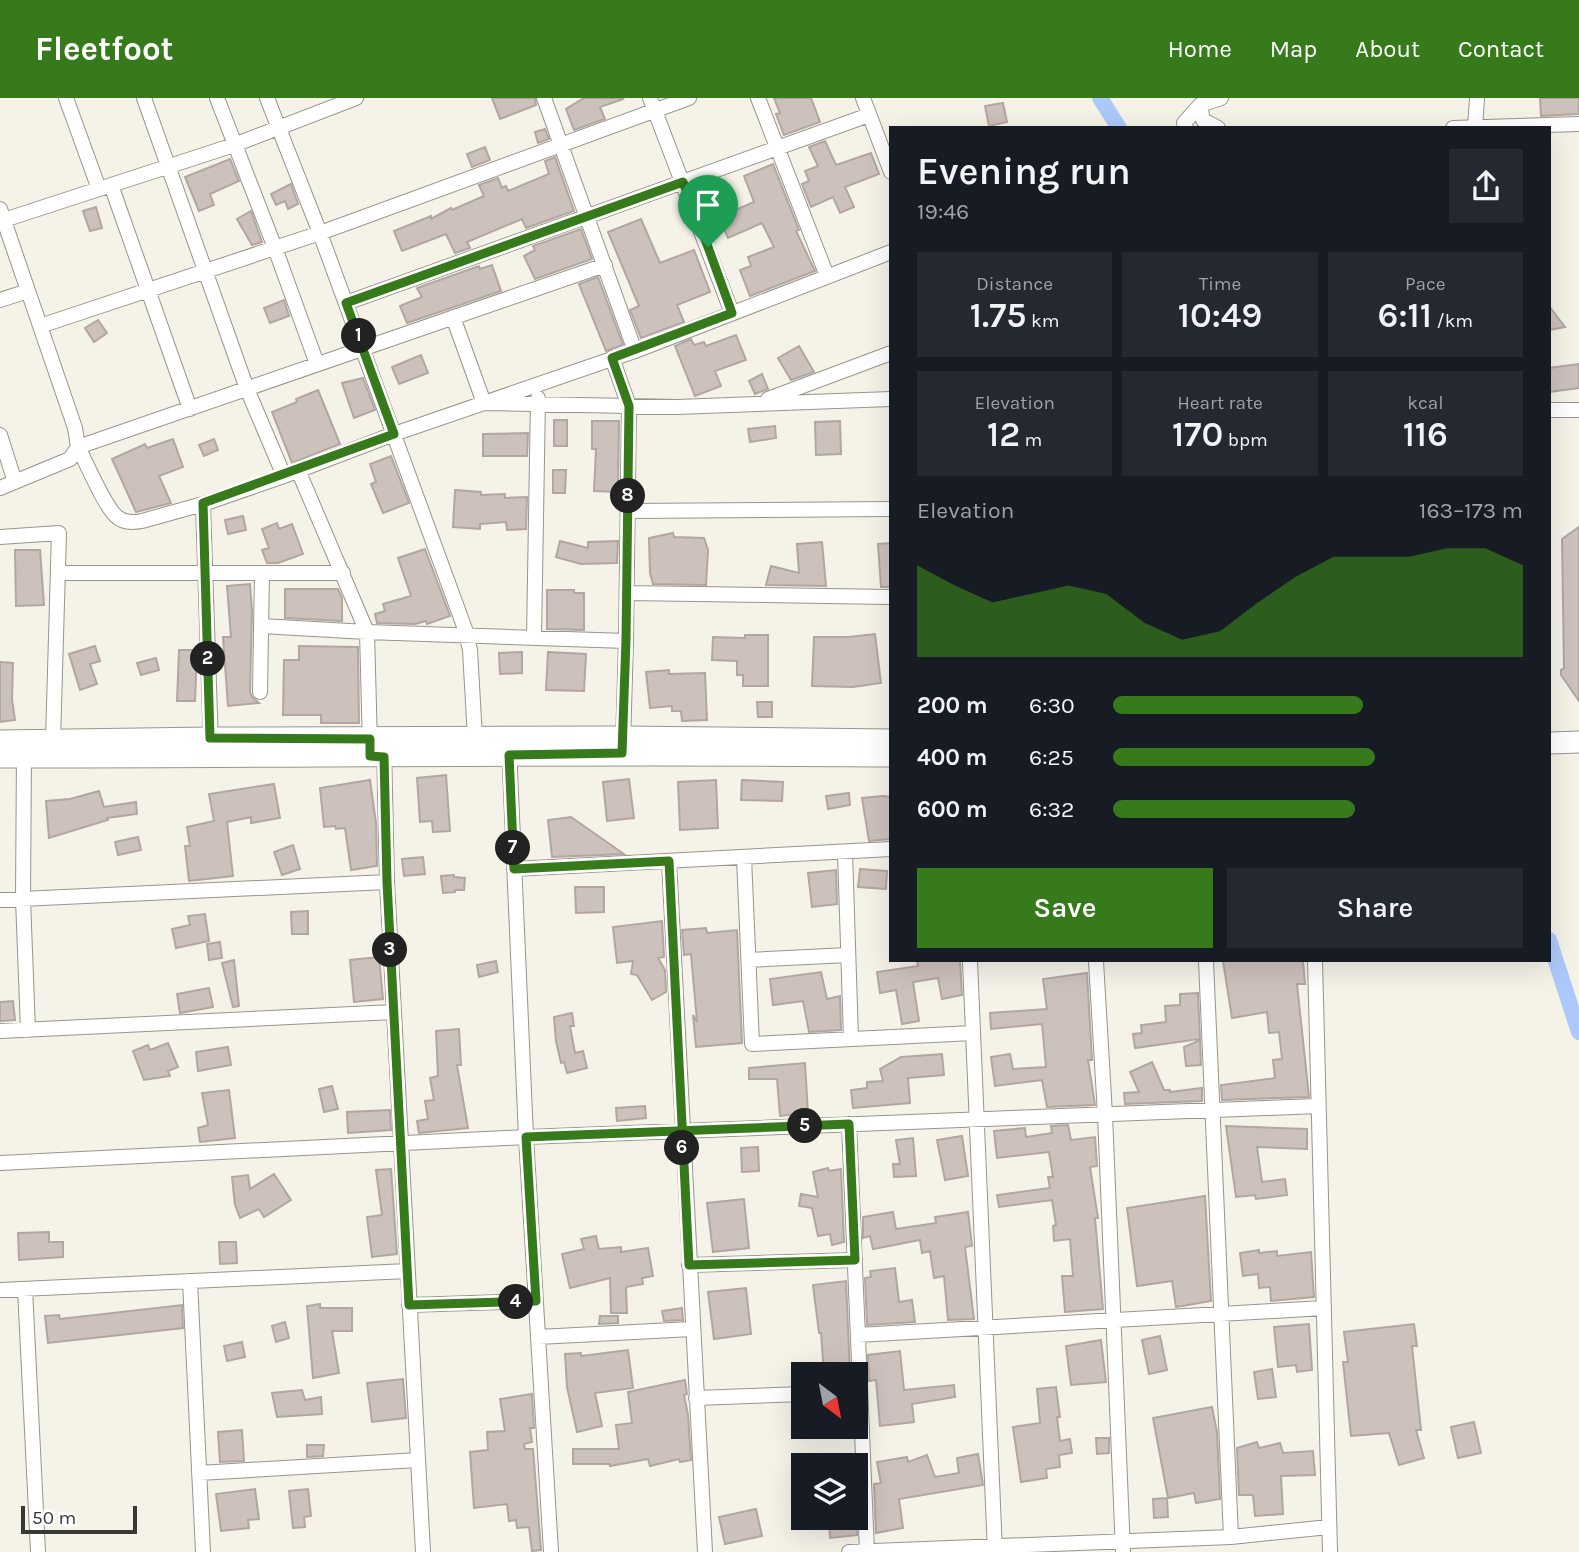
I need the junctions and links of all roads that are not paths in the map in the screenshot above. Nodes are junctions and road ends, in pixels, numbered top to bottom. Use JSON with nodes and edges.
{"nodes":[{"id":1,"x":66,"y":98,"type":"edge"},
{"id":2,"x":144,"y":98,"type":"edge"},
{"id":3,"x":217,"y":98,"type":"edge"},
{"id":4,"x":267,"y":98,"type":"edge"},
{"id":5,"x":356,"y":98,"type":"edge"},
{"id":6,"x":544,"y":98,"type":"edge"},
{"id":7,"x":689,"y":98,"type":"edge"},
{"id":8,"x":758,"y":98,"type":"edge"},
{"id":9,"x":863,"y":98,"type":"edge"},
{"id":10,"x":1221,"y":98,"type":"edge"},
{"id":11,"x":1477,"y":98,"type":"edge"},
{"id":12,"x":653,"y":104,"type":"edge"},
{"id":13,"x":869,"y":115,"type":"junction"},
{"id":14,"x":1204,"y":118,"type":"edge"},
{"id":15,"x":1579,"y":124,"type":"edge"},
{"id":16,"x":1185,"y":126,"type":"edge"},
{"id":17,"x":1475,"y":126,"type":"edge"},
{"id":18,"x":1510,"y":126,"type":"edge"},
{"id":19,"x":278,"y":128,"type":"junction"},
{"id":20,"x":234,"y":145,"type":"junction"},
{"id":21,"x":562,"y":145,"type":"junction"},
{"id":22,"x":777,"y":148,"type":"junction"},
{"id":23,"x":169,"y":166,"type":"junction"},
{"id":24,"x":889,"y":167,"type":"edge"},
{"id":25,"x":683,"y":182,"type":"junction"},
{"id":26,"x":105,"y":187,"type":"junction"},
{"id":27,"x":2,"y":215,"type":"edge"},
{"id":28,"x":587,"y":217,"type":"junction"},
{"id":29,"x":320,"y":233,"type":"junction"},
{"id":30,"x":5,"y":242,"type":"edge"},
{"id":31,"x":275,"y":248,"type":"junction"},
{"id":32,"x":889,"y":253,"type":"edge"},
{"id":33,"x":605,"y":265,"type":"junction"},
{"id":34,"x":204,"y":272,"type":"junction"},
{"id":35,"x":827,"y":276,"type":"junction"},
{"id":36,"x":28,"y":290,"type":"junction"},
{"id":37,"x":148,"y":290,"type":"junction"},
{"id":38,"x":0,"y":300,"type":"edge"},
{"id":39,"x":346,"y":303,"type":"junction"},
{"id":40,"x":732,"y":313,"type":"junction"},
{"id":41,"x":453,"y":317,"type":"junction"},
{"id":42,"x":40,"y":326,"type":"junction"},
{"id":43,"x":363,"y":348,"type":"junction"},
{"id":44,"x":635,"y":351,"type":"junction"},
{"id":45,"x":889,"y":354,"type":"edge"},
{"id":46,"x":612,"y":358,"type":"junction"},
{"id":47,"x":317,"y":364,"type":"junction"},
{"id":48,"x":536,"y":385,"type":"junction"},
{"id":49,"x":247,"y":389,"type":"junction"},
{"id":50,"x":889,"y":399,"type":"edge"},
{"id":51,"x":484,"y":403,"type":"junction"},
{"id":52,"x":539,"y":404,"type":"junction"},
{"id":53,"x":754,"y":404,"type":"junction"},
{"id":54,"x":629,"y":406,"type":"junction"},
{"id":55,"x":190,"y":409,"type":"junction"},
{"id":56,"x":1551,"y":410,"type":"edge"},
{"id":57,"x":1579,"y":410,"type":"edge"},
{"id":58,"x":394,"y":434,"type":"junction"},
{"id":59,"x":0,"y":435,"type":"edge"},
{"id":60,"x":78,"y":447,"type":"junction"},
{"id":61,"x":291,"y":473,"type":"junction"},
{"id":62,"x":15,"y":482,"type":"junction"},
{"id":63,"x":0,"y":488,"type":"edge"},
{"id":64,"x":203,"y":503,"type":"junction"},
{"id":65,"x":889,"y":509,"type":"edge"},
{"id":66,"x":628,"y":511,"type":"junction"},
{"id":67,"x":0,"y":537,"type":"edge"},
{"id":68,"x":58,"y":573,"type":"junction"},
{"id":69,"x":262,"y":573,"type":"junction"},
{"id":70,"x":343,"y":573,"type":"junction"},
{"id":71,"x":205,"y":574,"type":"junction"},
{"id":72,"x":627,"y":593,"type":"junction"},
{"id":73,"x":889,"y":597,"type":"edge"},
{"id":74,"x":261,"y":626,"type":"junction"},
{"id":75,"x":367,"y":632,"type":"junction"},
{"id":76,"x":467,"y":635,"type":"junction"},
{"id":77,"x":534,"y":638,"type":"junction"},
{"id":78,"x":626,"y":640,"type":"junction"},
{"id":79,"x":260,"y":692,"type":"dead end"},
{"id":80,"x":475,"y":738,"type":"junction"},
{"id":81,"x":889,"y":740,"type":"edge"},
{"id":82,"x":0,"y":741,"type":"edge"},
{"id":83,"x":53,"y":741,"type":"junction"},
{"id":84,"x":1579,"y":742,"type":"edge"},
{"id":85,"x":1551,"y":743,"type":"edge"},
{"id":86,"x":622,"y":745,"type":"junction"},
{"id":87,"x":211,"y":747,"type":"junction"},
{"id":88,"x":509,"y":747,"type":"junction"},
{"id":89,"x":377,"y":748,"type":"junction"},
{"id":90,"x":24,"y":749,"type":"junction"},
{"id":91,"x":889,"y":755,"type":"edge"},
{"id":92,"x":0,"y":757,"type":"edge"},
{"id":93,"x":1551,"y":757,"type":"edge"},
{"id":94,"x":1579,"y":757,"type":"edge"},
{"id":95,"x":889,"y":849,"type":"edge"},
{"id":96,"x":845,"y":852,"type":"junction"},
{"id":97,"x":744,"y":857,"type":"junction"},
{"id":98,"x":669,"y":861,"type":"junction"},
{"id":99,"x":514,"y":869,"type":"junction"},
{"id":100,"x":387,"y":882,"type":"junction"},
{"id":101,"x":23,"y":899,"type":"junction"},
{"id":102,"x":0,"y":900,"type":"edge"},
{"id":103,"x":848,"y":955,"type":"junction"},
{"id":104,"x":749,"y":960,"type":"junction"},
{"id":105,"x":970,"y":962,"type":"edge"},
{"id":106,"x":1096,"y":962,"type":"edge"},
{"id":107,"x":1206,"y":962,"type":"edge"},
{"id":108,"x":1315,"y":962,"type":"edge"},
{"id":109,"x":394,"y":1012,"type":"junction"},
{"id":110,"x":28,"y":1030,"type":"junction"},
{"id":111,"x":0,"y":1031,"type":"edge"},
{"id":112,"x":973,"y":1033,"type":"junction"},
{"id":113,"x":851,"y":1039,"type":"junction"},
{"id":114,"x":1318,"y":1106,"type":"junction"},
{"id":115,"x":1212,"y":1111,"type":"junction"},
{"id":116,"x":1105,"y":1115,"type":"junction"},
{"id":117,"x":977,"y":1119,"type":"junction"},
{"id":118,"x":849,"y":1124,"type":"junction"},
{"id":119,"x":681,"y":1131,"type":"junction"},
{"id":120,"x":526,"y":1137,"type":"junction"},
{"id":121,"x":400,"y":1143,"type":"junction"},
{"id":122,"x":0,"y":1163,"type":"edge"},
{"id":123,"x":855,"y":1260,"type":"junction"},
{"id":124,"x":689,"y":1265,"type":"junction"},
{"id":125,"x":407,"y":1271,"type":"junction"},
{"id":126,"x":190,"y":1281,"type":"junction"},
{"id":127,"x":25,"y":1289,"type":"junction"},
{"id":128,"x":0,"y":1290,"type":"edge"},
{"id":129,"x":536,"y":1301,"type":"junction"},
{"id":130,"x":409,"y":1305,"type":"junction"},
{"id":131,"x":1324,"y":1308,"type":"junction"},
{"id":132,"x":1221,"y":1313,"type":"junction"},
{"id":133,"x":1114,"y":1320,"type":"junction"},
{"id":134,"x":986,"y":1328,"type":"junction"},
{"id":135,"x":692,"y":1329,"type":"junction"},
{"id":136,"x":858,"y":1335,"type":"junction"},
{"id":137,"x":538,"y":1337,"type":"junction"},
{"id":138,"x":858,"y":1362,"type":"edge"},
{"id":139,"x":791,"y":1394,"type":"edge"},
{"id":140,"x":696,"y":1398,"type":"junction"},
{"id":141,"x":861,"y":1439,"type":"edge"},
{"id":142,"x":418,"y":1460,"type":"junction"},
{"id":143,"x":199,"y":1473,"type":"junction"},
{"id":144,"x":1329,"y":1527,"type":"junction"},
{"id":145,"x":1224,"y":1542,"type":"edge"},
{"id":146,"x":1123,"y":1547,"type":"edge"},
{"id":147,"x":995,"y":1549,"type":"edge"},
{"id":148,"x":38,"y":1552,"type":"edge"},
{"id":149,"x":203,"y":1552,"type":"edge"},
{"id":150,"x":423,"y":1552,"type":"edge"},
{"id":151,"x":551,"y":1552,"type":"edge"},
{"id":152,"x":705,"y":1552,"type":"edge"},
{"id":153,"x":849,"y":1552,"type":"edge"},
{"id":154,"x":867,"y":1552,"type":"edge"},
{"id":155,"x":1330,"y":1552,"type":"edge"}],
"edges":[{"from":1,"to":26,"type":"street"},
{"from":2,"to":23,"type":"street"},
{"from":3,"to":20,"type":"street"},
{"from":4,"to":19,"type":"street"},
{"from":5,"to":19,"type":"street"},
{"from":6,"to":21,"type":"street"},
{"from":7,"to":12,"type":"street"},
{"from":8,"to":22,"type":"street"},
{"from":9,"to":13,"type":"street"},
{"from":10,"to":14,"type":"street"},
{"from":11,"to":17,"type":"street"},
{"from":12,"to":21,"type":"street"},
{"from":12,"to":25,"type":"street"},
{"from":13,"to":22,"type":"street"},
{"from":13,"to":24,"type":"street"},
{"from":14,"to":16,"type":"street"},
{"from":15,"to":18,"type":"street"},
{"from":19,"to":20,"type":"street"},
{"from":19,"to":29,"type":"street"},
{"from":20,"to":23,"type":"street"},
{"from":20,"to":31,"type":"street"},
{"from":21,"to":28,"type":"street"},
{"from":21,"to":29,"type":"street"},
{"from":22,"to":25,"type":"street"},
{"from":22,"to":35,"type":"street"},
{"from":23,"to":26,"type":"street"},
{"from":23,"to":34,"type":"street"},
{"from":25,"to":28,"type":"street"},
{"from":25,"to":40,"type":"street"},
{"from":26,"to":27,"type":"street"},
{"from":26,"to":37,"type":"street"},
{"from":27,"to":30,"type":"street"},
{"from":28,"to":33,"type":"street"},
{"from":28,"to":39,"type":"street"},
{"from":29,"to":31,"type":"street"},
{"from":29,"to":39,"type":"street"},
{"from":30,"to":36,"type":"street"},
{"from":31,"to":34,"type":"street"},
{"from":31,"to":47,"type":"street"},
{"from":32,"to":35,"type":"street"},
{"from":33,"to":41,"type":"street"},
{"from":33,"to":44,"type":"street"},
{"from":34,"to":37,"type":"street"},
{"from":34,"to":49,"type":"street"},
{"from":35,"to":40,"type":"street"},
{"from":36,"to":38,"type":"street"},
{"from":36,"to":42,"type":"street"},
{"from":37,"to":42,"type":"street"},
{"from":37,"to":55,"type":"street"},
{"from":39,"to":43,"type":"street"},
{"from":40,"to":44,"type":"street"},
{"from":41,"to":43,"type":"street"},
{"from":41,"to":51,"type":"street"},
{"from":42,"to":60,"type":"street"},
{"from":43,"to":47,"type":"street"},
{"from":43,"to":58,"type":"street"},
{"from":44,"to":46,"type":"street"},
{"from":45,"to":53,"type":"street"},
{"from":46,"to":48,"type":"street"},
{"from":46,"to":54,"type":"street"},
{"from":47,"to":49,"type":"street"},
{"from":48,"to":51,"type":"street"},
{"from":48,"to":52,"type":"street"},
{"from":49,"to":55,"type":"street"},
{"from":49,"to":61,"type":"street"},
{"from":50,"to":53,"type":"street"},
{"from":51,"to":52,"type":"street"},
{"from":51,"to":58,"type":"street"},
{"from":52,"to":54,"type":"street"},
{"from":52,"to":77,"type":"street"},
{"from":53,"to":54,"type":"street"},
{"from":54,"to":66,"type":"street"},
{"from":55,"to":60,"type":"street"},
{"from":56,"to":57,"type":"street"},
{"from":58,"to":61,"type":"street"},
{"from":58,"to":76,"type":"street"},
{"from":59,"to":62,"type":"street"},
{"from":60,"to":62,"type":"street"},
{"from":60,"to":64,"type":"street"},
{"from":61,"to":64,"type":"street"},
{"from":61,"to":70,"type":"street"},
{"from":62,"to":63,"type":"street"},
{"from":64,"to":71,"type":"street"},
{"from":65,"to":66,"type":"street"},
{"from":66,"to":72,"type":"street"},
{"from":67,"to":68,"type":"street"},
{"from":68,"to":71,"type":"street"},
{"from":68,"to":83,"type":"street"},
{"from":69,"to":70,"type":"street"},
{"from":69,"to":71,"type":"street"},
{"from":69,"to":74,"type":"street"},
{"from":70,"to":75,"type":"street"},
{"from":71,"to":87,"type":"street"},
{"from":72,"to":73,"type":"street"},
{"from":72,"to":78,"type":"street"},
{"from":74,"to":75,"type":"street"},
{"from":74,"to":79,"type":"street"},
{"from":75,"to":76,"type":"street"},
{"from":75,"to":89,"type":"street"},
{"from":76,"to":77,"type":"street"},
{"from":76,"to":80,"type":"street"},
{"from":77,"to":78,"type":"street"},
{"from":78,"to":86,"type":"street"},
{"from":80,"to":88,"type":"main road"},
{"from":80,"to":89,"type":"main road"},
{"from":81,"to":86,"type":"main road"},
{"from":82,"to":90,"type":"main road"},
{"from":83,"to":87,"type":"main road"},
{"from":83,"to":90,"type":"main road"},
{"from":84,"to":85,"type":"main road"},
{"from":86,"to":88,"type":"main road"},
{"from":86,"to":91,"type":"main road"},
{"from":87,"to":89,"type":"main road"},
{"from":87,"to":90,"type":"main road"},
{"from":88,"to":89,"type":"main road"},
{"from":88,"to":99,"type":"street"},
{"from":89,"to":100,"type":"street"},
{"from":90,"to":92,"type":"main road"},
{"from":90,"to":101,"type":"street"},
{"from":93,"to":94,"type":"main road"},
{"from":95,"to":96,"type":"street"},
{"from":96,"to":97,"type":"street"},
{"from":96,"to":103,"type":"street"},
{"from":97,"to":98,"type":"street"},
{"from":97,"to":104,"type":"street"},
{"from":98,"to":99,"type":"street"},
{"from":98,"to":119,"type":"street"},
{"from":99,"to":120,"type":"street"},
{"from":100,"to":101,"type":"street"},
{"from":100,"to":109,"type":"street"},
{"from":101,"to":102,"type":"street"},
{"from":101,"to":110,"type":"street"},
{"from":103,"to":104,"type":"street"},
{"from":103,"to":113,"type":"street"},
{"from":104,"to":113,"type":"street"},
{"from":105,"to":112,"type":"street"},
{"from":106,"to":116,"type":"street"},
{"from":107,"to":115,"type":"street"},
{"from":108,"to":114,"type":"street"},
{"from":109,"to":110,"type":"street"},
{"from":109,"to":121,"type":"street"},
{"from":110,"to":111,"type":"street"},
{"from":112,"to":113,"type":"street"},
{"from":112,"to":117,"type":"street"},
{"from":114,"to":115,"type":"street"},
{"from":114,"to":131,"type":"street"},
{"from":115,"to":116,"type":"street"},
{"from":115,"to":132,"type":"street"},
{"from":116,"to":117,"type":"street"},
{"from":116,"to":133,"type":"street"},
{"from":117,"to":118,"type":"street"},
{"from":117,"to":134,"type":"street"},
{"from":118,"to":119,"type":"street"},
{"from":118,"to":123,"type":"street"},
{"from":119,"to":120,"type":"street"},
{"from":119,"to":124,"type":"street"},
{"from":120,"to":121,"type":"street"},
{"from":120,"to":129,"type":"street"},
{"from":121,"to":122,"type":"street"},
{"from":121,"to":125,"type":"street"},
{"from":123,"to":124,"type":"street"},
{"from":123,"to":136,"type":"street"},
{"from":124,"to":135,"type":"street"},
{"from":125,"to":126,"type":"street"},
{"from":125,"to":130,"type":"street"},
{"from":126,"to":127,"type":"street"},
{"from":126,"to":143,"type":"street"},
{"from":127,"to":128,"type":"street"},
{"from":127,"to":148,"type":"street"},
{"from":129,"to":130,"type":"street"},
{"from":129,"to":137,"type":"street"},
{"from":130,"to":142,"type":"street"},
{"from":131,"to":132,"type":"street"},
{"from":131,"to":144,"type":"street"},
{"from":132,"to":133,"type":"street"},
{"from":132,"to":145,"type":"street"},
{"from":133,"to":134,"type":"street"},
{"from":133,"to":146,"type":"street"},
{"from":134,"to":136,"type":"street"},
{"from":134,"to":147,"type":"street"},
{"from":135,"to":137,"type":"street"},
{"from":135,"to":140,"type":"street"},
{"from":136,"to":138,"type":"street"},
{"from":137,"to":151,"type":"street"},
{"from":139,"to":140,"type":"street"},
{"from":140,"to":152,"type":"street"},
{"from":141,"to":154,"type":"street"},
{"from":142,"to":143,"type":"street"},
{"from":142,"to":150,"type":"street"},
{"from":143,"to":149,"type":"street"},
{"from":144,"to":145,"type":"street"},
{"from":144,"to":155,"type":"street"},
{"from":145,"to":146,"type":"street"},
{"from":146,"to":147,"type":"street"},
{"from":147,"to":154,"type":"street"},
{"from":153,"to":154,"type":"street"}]}
